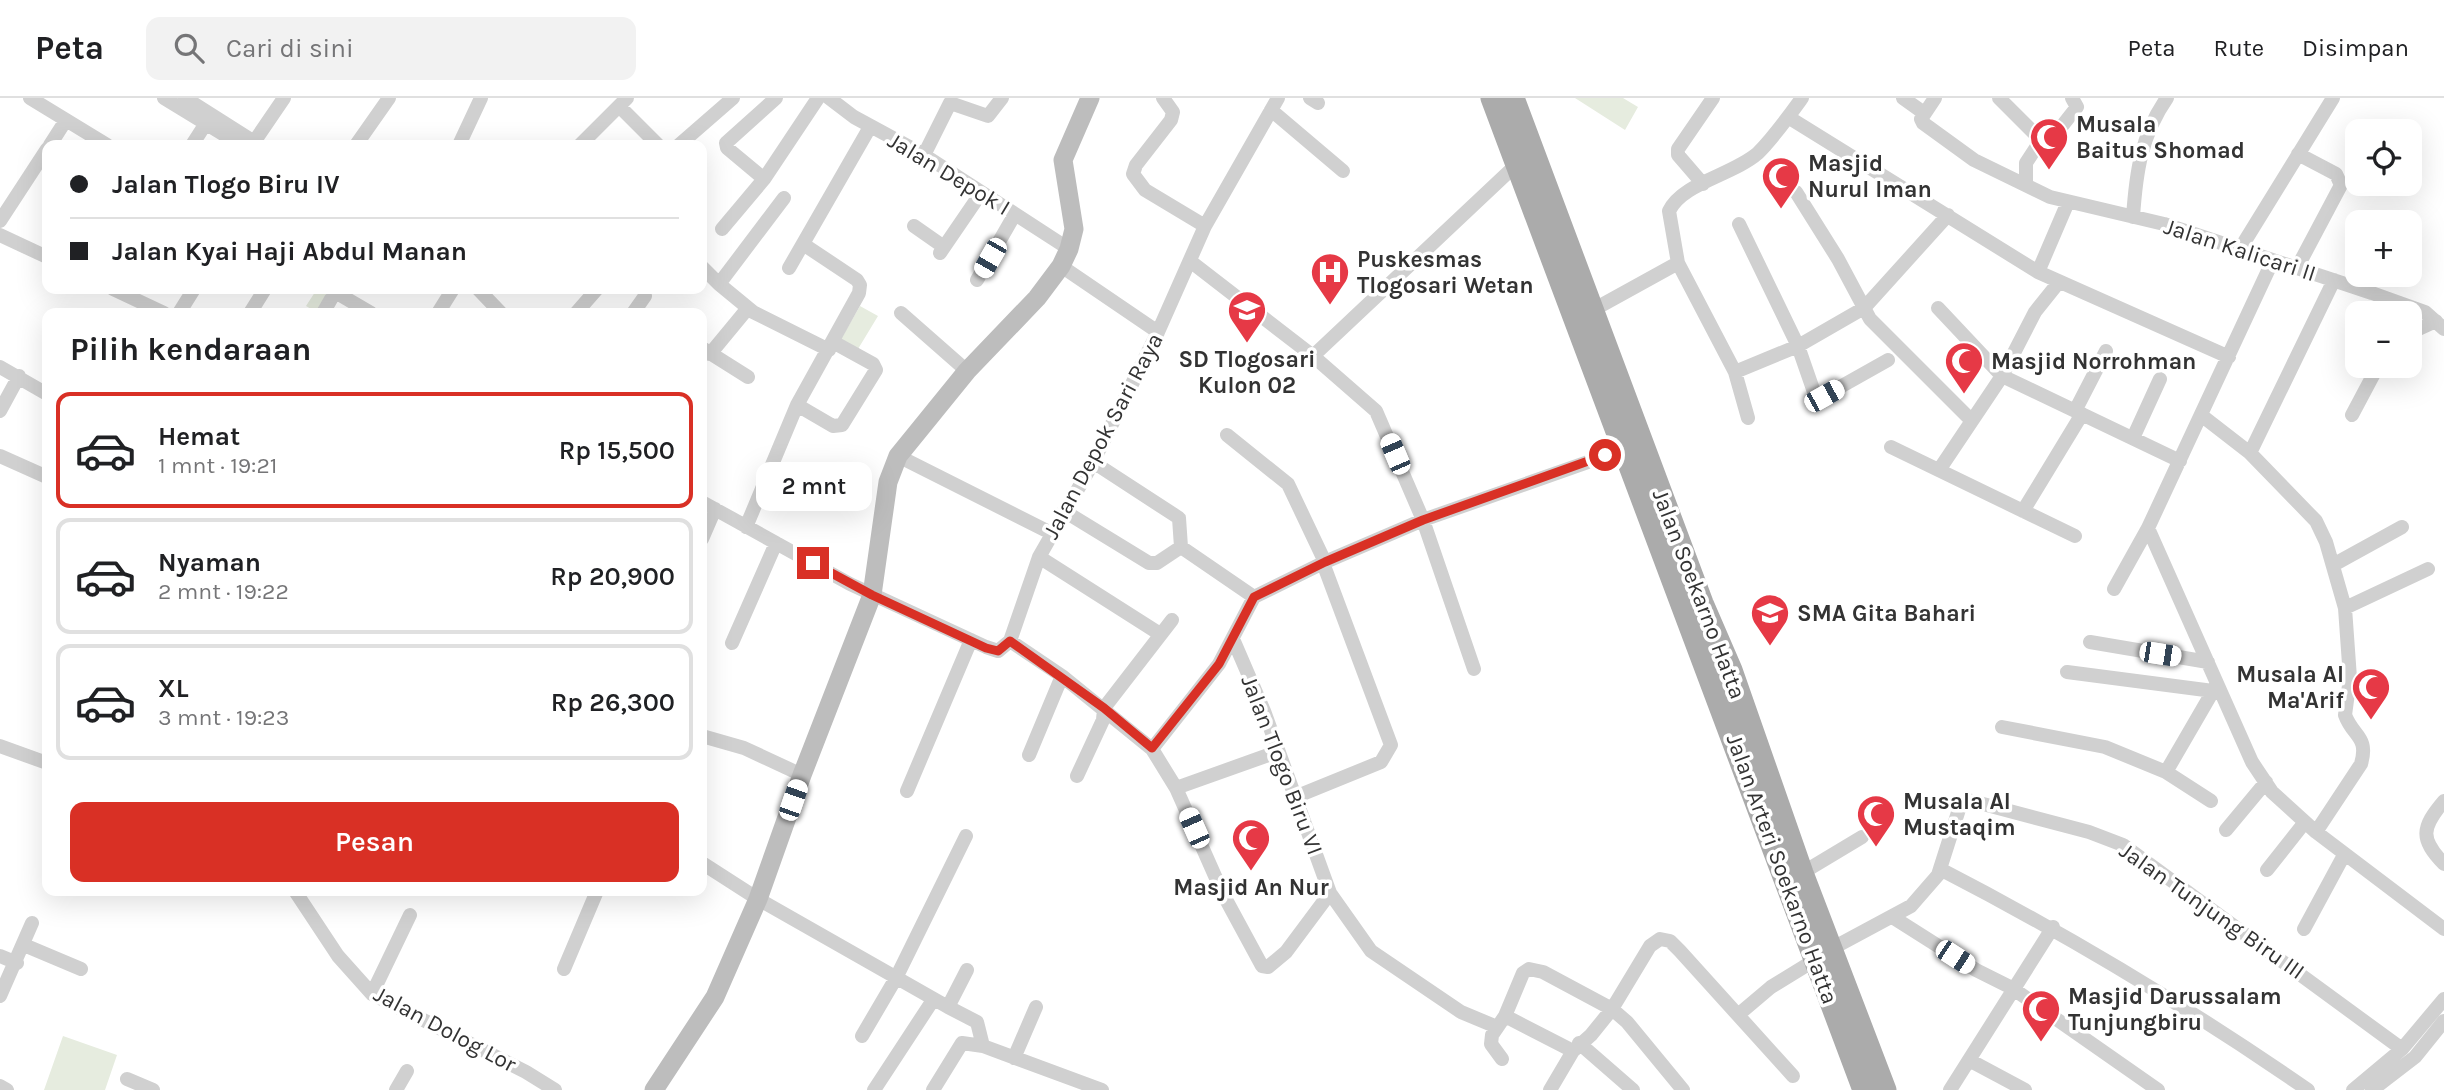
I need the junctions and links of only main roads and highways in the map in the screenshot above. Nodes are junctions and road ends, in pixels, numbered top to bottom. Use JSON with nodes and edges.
{"nodes":[{"id":1,"x":1492,"y":98,"type":"edge"},
{"id":2,"x":1513,"y":98,"type":"edge"},
{"id":3,"x":1583,"y":315,"type":"junction"},
{"id":4,"x":1754,"y":763,"type":"junction"},
{"id":5,"x":1823,"y":955,"type":"junction"},
{"id":6,"x":1864,"y":1090,"type":"edge"},
{"id":7,"x":1885,"y":1090,"type":"edge"}],
"edges":[{"from":1,"to":3,"type":"main road","name":"Jalan Arteri Soekarno Hatta"},
{"from":2,"to":3,"type":"main road","name":"Jalan Soekarno Hatta"},
{"from":3,"to":4,"type":"main road","name":"Jalan Arteri Soekarno Hatta"},
{"from":3,"to":4,"type":"main road","name":"Jalan Soekarno Hatta"},
{"from":4,"to":5,"type":"main road","name":"Jalan Arteri Soekarno Hatta"},
{"from":4,"to":5,"type":"main road","name":"Jalan Soekarno Hatta"},
{"from":5,"to":6,"type":"main road","name":"Jalan Arteri Soekarno Hatta"},
{"from":5,"to":7,"type":"main road","name":"Jalan Soekarno Hatta"}]}
